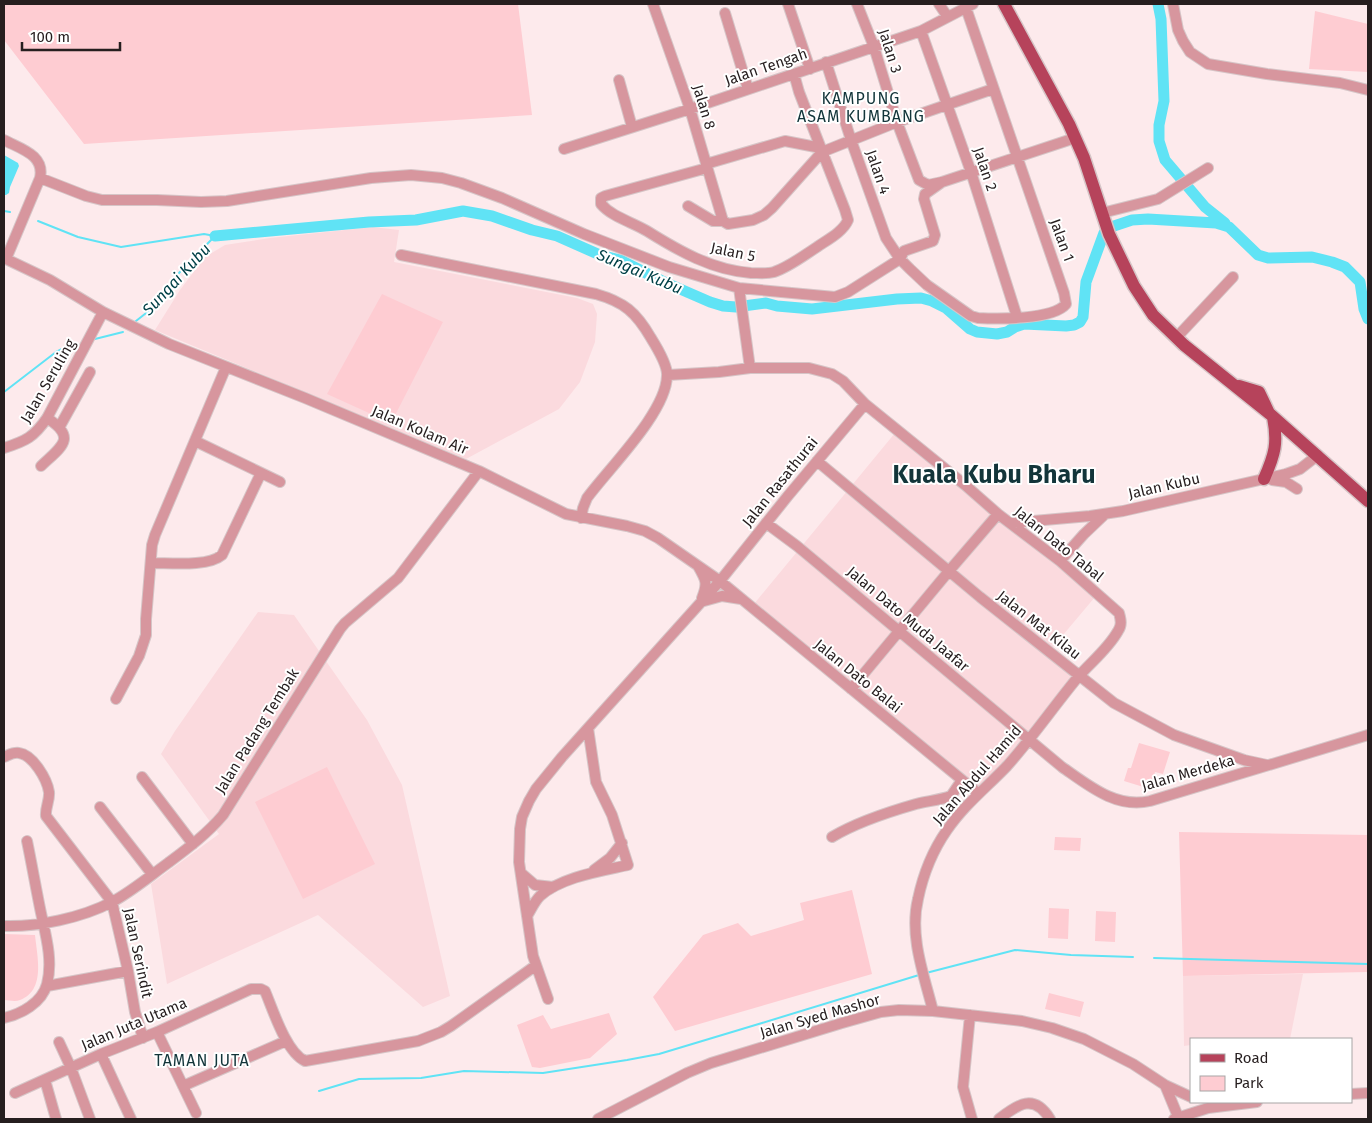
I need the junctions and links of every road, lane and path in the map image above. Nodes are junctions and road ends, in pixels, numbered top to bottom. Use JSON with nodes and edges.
{"nodes":[{"id":1,"x":653,"y":4,"type":"edge"},
{"id":2,"x":788,"y":4,"type":"edge"},
{"id":3,"x":858,"y":4,"type":"edge"},
{"id":4,"x":939,"y":4,"type":"edge"},
{"id":5,"x":1004,"y":4,"type":"edge"},
{"id":6,"x":1173,"y":4,"type":"edge"},
{"id":7,"x":969,"y":6,"type":"edge"},
{"id":8,"x":725,"y":12,"type":"dead end"},
{"id":9,"x":948,"y":16,"type":"junction"},
{"id":10,"x":921,"y":31,"type":"junction"},
{"id":11,"x":874,"y":47,"type":"junction"},
{"id":12,"x":826,"y":62,"type":"junction"},
{"id":13,"x":810,"y":69,"type":"junction"},
{"id":14,"x":794,"y":74,"type":"junction"},
{"id":15,"x":619,"y":80,"type":"dead end"},
{"id":16,"x":748,"y":89,"type":"junction"},
{"id":17,"x":993,"y":89,"type":"junction"},
{"id":18,"x":1368,"y":90,"type":"edge"},
{"id":19,"x":947,"y":105,"type":"junction"},
{"id":20,"x":690,"y":109,"type":"junction"},
{"id":21,"x":897,"y":122,"type":"junction"},
{"id":22,"x":632,"y":127,"type":"junction"},
{"id":23,"x":1075,"y":138,"type":"junction"},
{"id":24,"x":4,"y":140,"type":"edge"},
{"id":25,"x":851,"y":140,"type":"junction"},
{"id":26,"x":564,"y":149,"type":"dead end"},
{"id":27,"x":822,"y":150,"type":"junction"},
{"id":28,"x":1016,"y":158,"type":"junction"},
{"id":29,"x":706,"y":166,"type":"junction"},
{"id":30,"x":1208,"y":168,"type":"dead end"},
{"id":31,"x":971,"y":172,"type":"junction"},
{"id":32,"x":40,"y":178,"type":"junction"},
{"id":33,"x":942,"y":182,"type":"junction"},
{"id":34,"x":688,"y":206,"type":"dead end"},
{"id":35,"x":1102,"y":213,"type":"junction"},
{"id":36,"x":723,"y":221,"type":"junction"},
{"id":37,"x":401,"y":255,"type":"dead end"},
{"id":38,"x":5,"y":259,"type":"edge"},
{"id":39,"x":900,"y":259,"type":"junction"},
{"id":40,"x":1233,"y":277,"type":"dead end"},
{"id":41,"x":739,"y":288,"type":"junction"},
{"id":42,"x":103,"y":312,"type":"junction"},
{"id":43,"x":1016,"y":317,"type":"junction"},
{"id":44,"x":1176,"y":338,"type":"junction"},
{"id":45,"x":226,"y":367,"type":"junction"},
{"id":46,"x":750,"y":368,"type":"junction"},
{"id":47,"x":90,"y":372,"type":"dead end"},
{"id":48,"x":668,"y":375,"type":"junction"},
{"id":49,"x":865,"y":404,"type":"junction"},
{"id":50,"x":1271,"y":415,"type":"junction"},
{"id":51,"x":47,"y":418,"type":"junction"},
{"id":52,"x":60,"y":426,"type":"junction"},
{"id":53,"x":194,"y":441,"type":"junction"},
{"id":54,"x":4,"y":448,"type":"edge"},
{"id":55,"x":1318,"y":455,"type":"junction"},
{"id":56,"x":817,"y":461,"type":"junction"},
{"id":57,"x":42,"y":466,"type":"dead end"},
{"id":58,"x":479,"y":471,"type":"junction"},
{"id":59,"x":262,"y":473,"type":"junction"},
{"id":60,"x":1264,"y":479,"type":"junction"},
{"id":61,"x":280,"y":482,"type":"dead end"},
{"id":62,"x":1297,"y":488,"type":"dead end"},
{"id":63,"x":1368,"y":501,"type":"edge"},
{"id":64,"x":998,"y":514,"type":"junction"},
{"id":65,"x":1104,"y":514,"type":"junction"},
{"id":66,"x":581,"y":518,"type":"junction"},
{"id":67,"x":1071,"y":518,"type":"junction"},
{"id":68,"x":766,"y":522,"type":"junction"},
{"id":69,"x":1011,"y":523,"type":"junction"},
{"id":70,"x":1084,"y":534,"type":"junction"},
{"id":71,"x":1073,"y":547,"type":"junction"},
{"id":72,"x":1060,"y":561,"type":"junction"},
{"id":73,"x":152,"y":563,"type":"junction"},
{"id":74,"x":699,"y":565,"type":"junction"},
{"id":75,"x":732,"y":566,"type":"junction"},
{"id":76,"x":948,"y":571,"type":"junction"},
{"id":77,"x":1073,"y":573,"type":"junction"},
{"id":78,"x":720,"y":581,"type":"junction"},
{"id":79,"x":739,"y":596,"type":"junction"},
{"id":80,"x":699,"y":604,"type":"junction"},
{"id":81,"x":1119,"y":613,"type":"joint"},
{"id":82,"x":900,"y":631,"type":"junction"},
{"id":83,"x":1079,"y":676,"type":"junction"},
{"id":84,"x":851,"y":689,"type":"junction"},
{"id":85,"x":116,"y":699,"type":"dead end"},
{"id":86,"x":588,"y":728,"type":"junction"},
{"id":87,"x":1368,"y":735,"type":"edge"},
{"id":88,"x":1029,"y":740,"type":"junction"},
{"id":89,"x":4,"y":757,"type":"edge"},
{"id":90,"x":1244,"y":760,"type":"junction"},
{"id":91,"x":1270,"y":765,"type":"junction"},
{"id":92,"x":1248,"y":772,"type":"junction"},
{"id":93,"x":142,"y":777,"type":"dead end"},
{"id":94,"x":962,"y":780,"type":"junction"},
{"id":95,"x":978,"y":793,"type":"junction"},
{"id":96,"x":100,"y":807,"type":"dead end"},
{"id":97,"x":832,"y":837,"type":"dead end"},
{"id":98,"x":27,"y":841,"type":"dead end"},
{"id":99,"x":622,"y":843,"type":"junction"},
{"id":100,"x":193,"y":844,"type":"junction"},
{"id":101,"x":589,"y":873,"type":"junction"},
{"id":102,"x":152,"y":874,"type":"junction"},
{"id":103,"x":521,"y":874,"type":"junction"},
{"id":104,"x":554,"y":887,"type":"junction"},
{"id":105,"x":112,"y":902,"type":"junction"},
{"id":106,"x":527,"y":916,"type":"junction"},
{"id":107,"x":43,"y":923,"type":"junction"},
{"id":108,"x":4,"y":926,"type":"edge"},
{"id":109,"x":535,"y":966,"type":"junction"},
{"id":110,"x":128,"y":971,"type":"junction"},
{"id":111,"x":47,"y":986,"type":"junction"},
{"id":112,"x":548,"y":999,"type":"dead end"},
{"id":113,"x":932,"y":1011,"type":"junction"},
{"id":114,"x":970,"y":1015,"type":"junction"},
{"id":115,"x":4,"y":1018,"type":"edge"},
{"id":116,"x":157,"y":1032,"type":"junction"},
{"id":117,"x":143,"y":1038,"type":"junction"},
{"id":118,"x":286,"y":1040,"type":"junction"},
{"id":119,"x":59,"y":1042,"type":"dead end"},
{"id":120,"x":101,"y":1054,"type":"junction"},
{"id":121,"x":71,"y":1068,"type":"junction"},
{"id":122,"x":45,"y":1080,"type":"junction"},
{"id":123,"x":1165,"y":1085,"type":"junction"},
{"id":124,"x":183,"y":1086,"type":"junction"},
{"id":125,"x":15,"y":1093,"type":"dead end"},
{"id":126,"x":1368,"y":1093,"type":"edge"},
{"id":127,"x":1352,"y":1094,"type":"edge"},
{"id":128,"x":1190,"y":1097,"type":"edge"},
{"id":129,"x":1244,"y":1103,"type":"edge"},
{"id":130,"x":1207,"y":1106,"type":"edge"},
{"id":131,"x":196,"y":1113,"type":"dead end"},
{"id":132,"x":56,"y":1119,"type":"edge"},
{"id":133,"x":90,"y":1119,"type":"edge"},
{"id":134,"x":131,"y":1119,"type":"edge"},
{"id":135,"x":598,"y":1119,"type":"edge"},
{"id":136,"x":972,"y":1119,"type":"edge"},
{"id":137,"x":999,"y":1119,"type":"edge"},
{"id":138,"x":1050,"y":1119,"type":"edge"},
{"id":139,"x":1177,"y":1119,"type":"edge"},
{"id":140,"x":1204,"y":1119,"type":"edge"}],
"edges":[{"from":1,"to":20,"type":"street","name":"Jalan 8"},
{"from":2,"to":13,"type":"street"},
{"from":3,"to":11,"type":"street","name":"Jalan 3"},
{"from":4,"to":9,"type":"street"},
{"from":5,"to":23,"type":"main road"},
{"from":6,"to":18,"type":"street"},
{"from":7,"to":9,"type":"street","name":"Jalan Tengah"},
{"from":7,"to":17,"type":"street","name":"Jalan 1"},
{"from":8,"to":16,"type":"street"},
{"from":9,"to":10,"type":"street","name":"Jalan Tengah"},
{"from":10,"to":11,"type":"street","name":"Jalan Tengah"},
{"from":10,"to":19,"type":"street","name":"Jalan 2"},
{"from":11,"to":12,"type":"street","name":"Jalan Tengah"},
{"from":11,"to":21,"type":"street","name":"Jalan 3"},
{"from":12,"to":13,"type":"street","name":"Jalan Tengah"},
{"from":12,"to":25,"type":"street","name":"Jalan 4"},
{"from":13,"to":14,"type":"street","name":"Jalan Tengah"},
{"from":14,"to":16,"type":"street","name":"Jalan Tengah"},
{"from":14,"to":27,"type":"street","name":"Jalan 5"},
{"from":15,"to":22,"type":"street"},
{"from":16,"to":20,"type":"street","name":"Jalan Tengah"},
{"from":17,"to":19,"type":"street"},
{"from":17,"to":28,"type":"street","name":"Jalan 1"},
{"from":19,"to":21,"type":"street"},
{"from":19,"to":31,"type":"street","name":"Jalan 2"},
{"from":20,"to":22,"type":"street","name":"Jalan Tengah"},
{"from":20,"to":29,"type":"street","name":"Jalan 8"},
{"from":21,"to":25,"type":"street"},
{"from":21,"to":33,"type":"street","name":"Jalan 3"},
{"from":22,"to":26,"type":"street","name":"Jalan Tengah"},
{"from":23,"to":28,"type":"street"},
{"from":23,"to":35,"type":"main road"},
{"from":24,"to":32,"type":"street"},
{"from":25,"to":27,"type":"street"},
{"from":25,"to":39,"type":"street","name":"Jalan 4"},
{"from":27,"to":29,"type":"street"},
{"from":27,"to":29,"type":"street","name":"Jalan 5"},
{"from":27,"to":36,"type":"street"},
{"from":28,"to":31,"type":"street"},
{"from":28,"to":43,"type":"street","name":"Jalan 1"},
{"from":29,"to":36,"type":"street","name":"Jalan 8"},
{"from":30,"to":35,"type":"street"},
{"from":31,"to":33,"type":"street"},
{"from":31,"to":43,"type":"street","name":"Jalan 2"},
{"from":32,"to":38,"type":"street"},
{"from":32,"to":41,"type":"street"},
{"from":33,"to":39,"type":"street"},
{"from":34,"to":36,"type":"street"},
{"from":35,"to":44,"type":"main road"},
{"from":37,"to":48,"type":"street"},
{"from":38,"to":42,"type":"street","name":"Jalan Kolam Air"},
{"from":39,"to":41,"type":"street"},
{"from":39,"to":43,"type":"street","name":"Jalan 1"},
{"from":40,"to":44,"type":"street"},
{"from":41,"to":46,"type":"street"},
{"from":42,"to":45,"type":"street","name":"Jalan Kolam Air"},
{"from":42,"to":51,"type":"street","name":"Jalan Seruling"},
{"from":44,"to":50,"type":"main road"},
{"from":45,"to":53,"type":"street"},
{"from":45,"to":58,"type":"street","name":"Jalan Kolam Air"},
{"from":46,"to":48,"type":"street","name":"Jalan Dato Tabal"},
{"from":46,"to":49,"type":"street","name":"Jalan Dato Tabal"},
{"from":47,"to":52,"type":"street"},
{"from":48,"to":66,"type":"street"},
{"from":49,"to":56,"type":"street","name":"Jalan Rasathurai"},
{"from":49,"to":64,"type":"street","name":"Jalan Dato Tabal"},
{"from":50,"to":55,"type":"main road"},
{"from":50,"to":60,"type":"main road"},
{"from":51,"to":52,"type":"street"},
{"from":51,"to":54,"type":"street","name":"Jalan Seruling"},
{"from":52,"to":57,"type":"street"},
{"from":53,"to":59,"type":"street"},
{"from":53,"to":73,"type":"street"},
{"from":55,"to":60,"type":"street","name":"Jalan Kubu"},
{"from":55,"to":63,"type":"main road"},
{"from":56,"to":68,"type":"street","name":"Jalan Rasathurai"},
{"from":56,"to":76,"type":"street","name":"Jalan Mat Kilau"},
{"from":58,"to":66,"type":"street","name":"Jalan Kolam Air"},
{"from":58,"to":100,"type":"street","name":"Jalan Padang Tembak"},
{"from":59,"to":61,"type":"street"},
{"from":59,"to":73,"type":"street"},
{"from":60,"to":62,"type":"street"},
{"from":60,"to":65,"type":"street","name":"Jalan Kubu"},
{"from":64,"to":69,"type":"street","name":"Jalan Dato Tabal"},
{"from":64,"to":76,"type":"street"},
{"from":65,"to":67,"type":"street","name":"Jalan Kubu"},
{"from":65,"to":70,"type":"street"},
{"from":66,"to":74,"type":"street","name":"Jalan Kolam Air"},
{"from":67,"to":69,"type":"street","name":"Jalan Kubu"},
{"from":67,"to":70,"type":"street"},
{"from":68,"to":75,"type":"street","name":"Jalan Rasathurai"},
{"from":68,"to":82,"type":"street","name":"Jalan Dato Muda Jaafar"},
{"from":69,"to":72,"type":"street","name":"Jalan Dato Tabal"},
{"from":70,"to":71,"type":"street"},
{"from":71,"to":72,"type":"street"},
{"from":71,"to":77,"type":"street"},
{"from":72,"to":77,"type":"street","name":"Jalan Dato Tabal"},
{"from":73,"to":85,"type":"street"},
{"from":74,"to":75,"type":"street"},
{"from":74,"to":78,"type":"street","name":"Jalan Kolam Air"},
{"from":74,"to":80,"type":"street"},
{"from":75,"to":78,"type":"street","name":"Jalan Rasathurai"},
{"from":75,"to":79,"type":"street"},
{"from":76,"to":82,"type":"street"},
{"from":76,"to":83,"type":"street","name":"Jalan Mat Kilau"},
{"from":77,"to":81,"type":"street","name":"Jalan Dato Tabal"},
{"from":78,"to":79,"type":"street","name":"Jalan Dato Balai"},
{"from":78,"to":80,"type":"street","name":"Jalan Rasathurai"},
{"from":79,"to":80,"type":"street"},
{"from":79,"to":84,"type":"street","name":"Jalan Dato Balai"},
{"from":80,"to":86,"type":"street","name":"Jalan Rasathurai"},
{"from":81,"to":83,"type":"street","name":"Jalan Abdul Hamid"},
{"from":82,"to":84,"type":"street"},
{"from":82,"to":88,"type":"street","name":"Jalan Dato Muda Jaafar"},
{"from":83,"to":88,"type":"street","name":"Jalan Abdul Hamid"},
{"from":83,"to":90,"type":"street","name":"Jalan Mat Kilau"},
{"from":84,"to":94,"type":"street","name":"Jalan Dato Balai"},
{"from":86,"to":99,"type":"street"},
{"from":86,"to":103,"type":"street","name":"Jalan Rasathurai"},
{"from":87,"to":91,"type":"street","name":"Jalan Merdeka"},
{"from":88,"to":92,"type":"street","name":"Jalan Merdeka"},
{"from":88,"to":95,"type":"street","name":"Jalan Abdul Hamid"},
{"from":89,"to":105,"type":"street"},
{"from":90,"to":91,"type":"street","name":"Jalan Mat Kilau"},
{"from":90,"to":92,"type":"street"},
{"from":91,"to":92,"type":"street","name":"Jalan Merdeka"},
{"from":93,"to":100,"type":"street"},
{"from":94,"to":95,"type":"street","name":"Jalan Dato Balai"},
{"from":94,"to":97,"type":"street"},
{"from":95,"to":113,"type":"street","name":"Jalan Abdul Hamid"},
{"from":96,"to":102,"type":"street"},
{"from":98,"to":107,"type":"street"},
{"from":99,"to":101,"type":"street"},
{"from":99,"to":101,"type":"street"},
{"from":100,"to":102,"type":"street","name":"Jalan Padang Tembak"},
{"from":101,"to":104,"type":"street"},
{"from":102,"to":105,"type":"street","name":"Jalan Padang Tembak"},
{"from":103,"to":104,"type":"street"},
{"from":103,"to":106,"type":"street","name":"Jalan Rasathurai"},
{"from":104,"to":106,"type":"street"},
{"from":105,"to":107,"type":"street","name":"Jalan Padang Tembak"},
{"from":105,"to":110,"type":"street","name":"Jalan Serindit"},
{"from":106,"to":109,"type":"street","name":"Jalan Rasathurai"},
{"from":107,"to":108,"type":"street","name":"Jalan Padang Tembak"},
{"from":107,"to":111,"type":"street"},
{"from":109,"to":112,"type":"street","name":"Jalan Rasathurai"},
{"from":109,"to":118,"type":"street"},
{"from":110,"to":111,"type":"street"},
{"from":110,"to":117,"type":"street","name":"Jalan Serindit"},
{"from":111,"to":115,"type":"street"},
{"from":113,"to":114,"type":"street","name":"Jalan Syed Mashor"},
{"from":113,"to":135,"type":"street","name":"Jalan Syed Mashor"},
{"from":114,"to":123,"type":"street","name":"Jalan Syed Mashor"},
{"from":114,"to":136,"type":"street"},
{"from":116,"to":117,"type":"street","name":"Jalan Juta Utama"},
{"from":116,"to":118,"type":"street","name":"Jalan Juta Utama"},
{"from":116,"to":124,"type":"street"},
{"from":117,"to":120,"type":"street","name":"Jalan Juta Utama"},
{"from":118,"to":124,"type":"street"},
{"from":119,"to":121,"type":"street"},
{"from":120,"to":121,"type":"street","name":"Jalan Juta Utama"},
{"from":120,"to":134,"type":"street"},
{"from":121,"to":122,"type":"street","name":"Jalan Juta Utama"},
{"from":121,"to":133,"type":"street"},
{"from":122,"to":125,"type":"street","name":"Jalan Juta Utama"},
{"from":122,"to":132,"type":"street"},
{"from":123,"to":128,"type":"street","name":"Jalan Syed Mashor"},
{"from":123,"to":139,"type":"street"},
{"from":124,"to":131,"type":"street"},
{"from":126,"to":127,"type":"street"},
{"from":129,"to":130,"type":"street"},
{"from":130,"to":139,"type":"street"},
{"from":130,"to":140,"type":"street"},
{"from":137,"to":138,"type":"street"}]}
